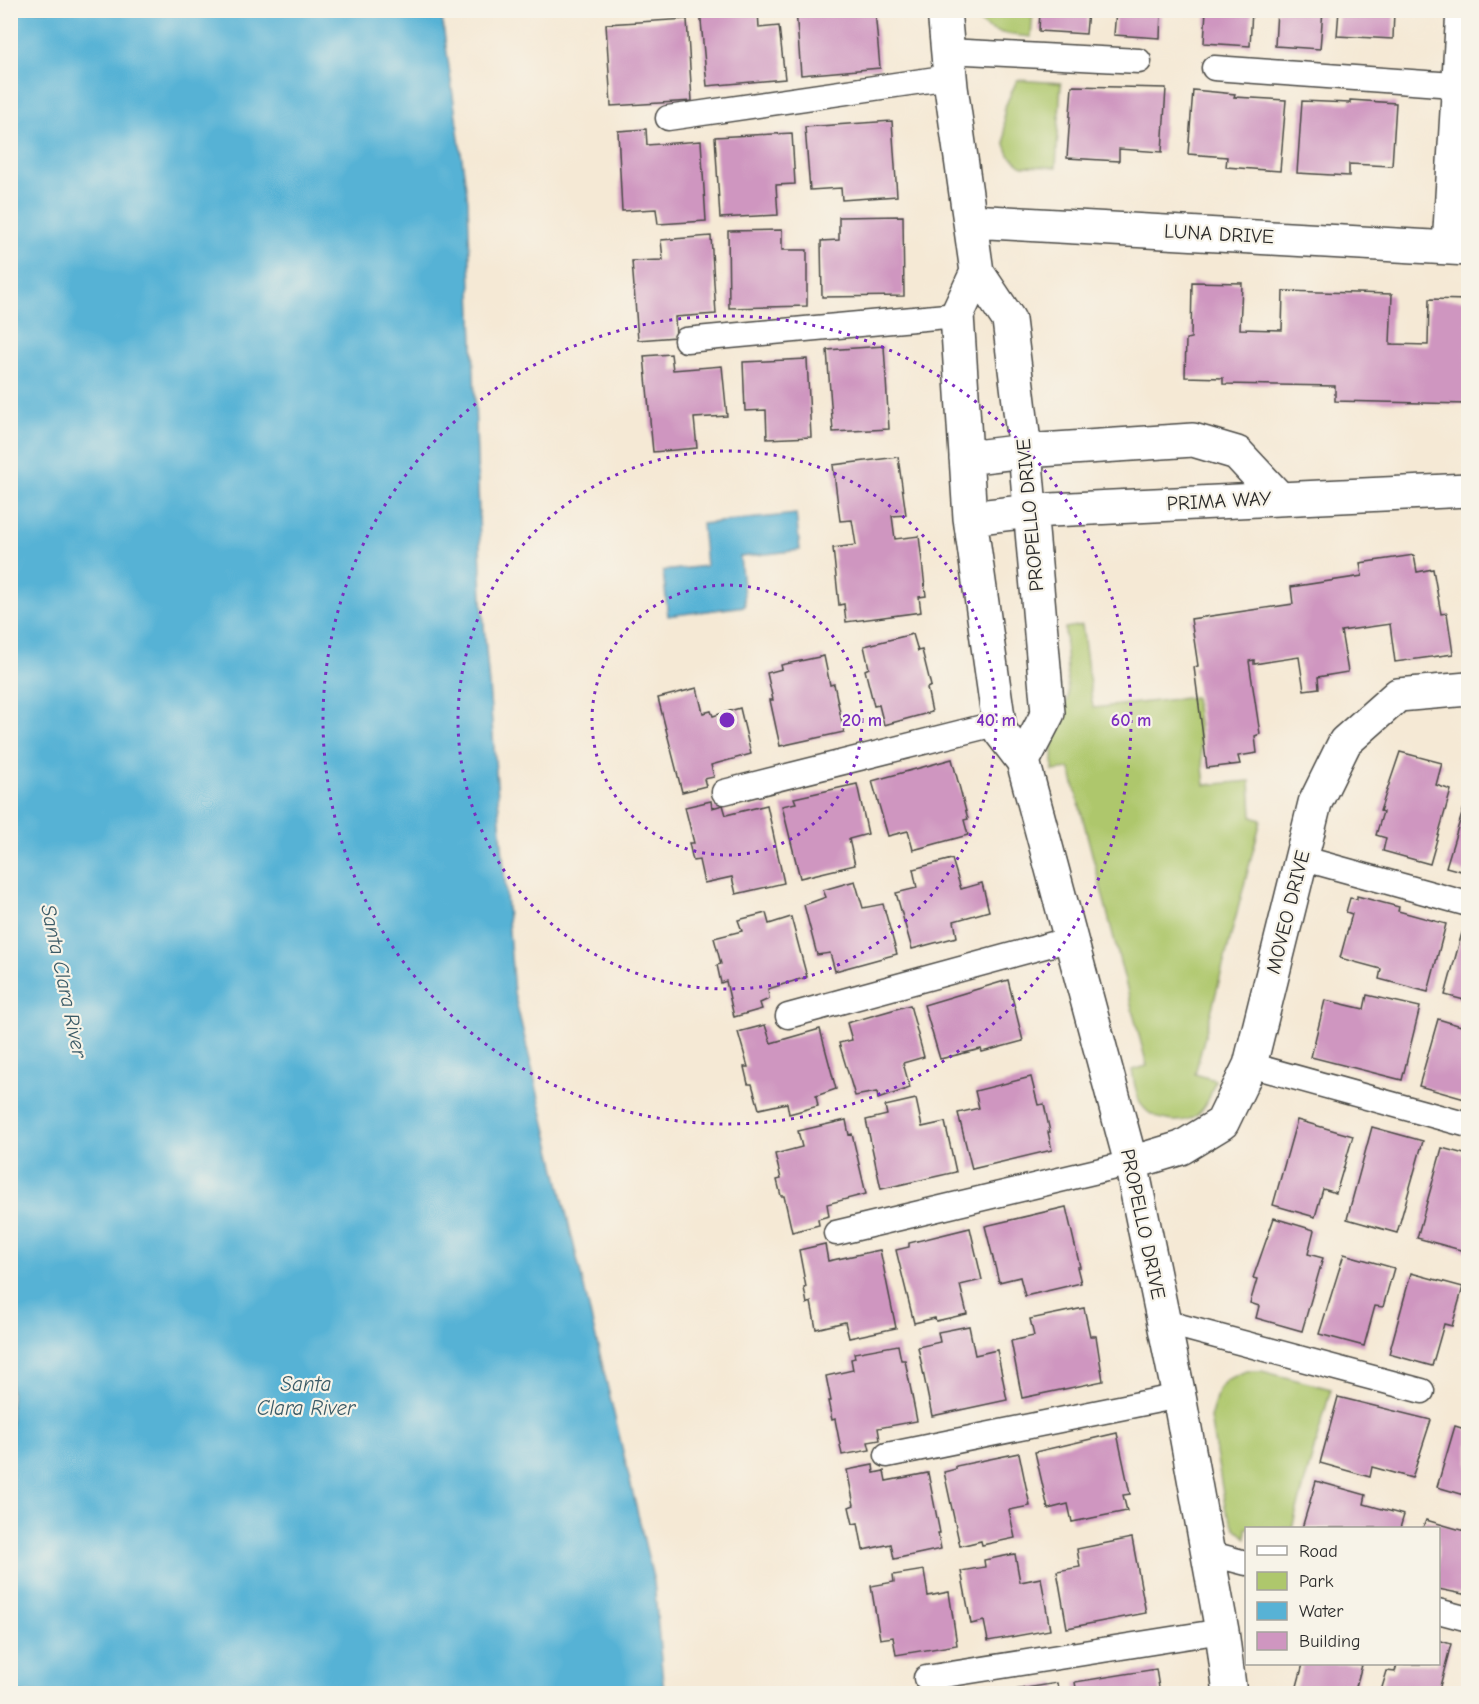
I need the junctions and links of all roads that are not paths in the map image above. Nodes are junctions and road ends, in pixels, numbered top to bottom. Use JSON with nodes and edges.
{"nodes":[{"id":1,"x":944,"y":10,"type":"edge"},
{"id":2,"x":1462,"y":10,"type":"edge"},
{"id":3,"x":1139,"y":62,"type":"dead end"},
{"id":4,"x":949,"y":64,"type":"junction"},
{"id":5,"x":1214,"y":68,"type":"dead end"},
{"id":6,"x":1463,"y":86,"type":"edge"},
{"id":7,"x":668,"y":118,"type":"dead end"},
{"id":8,"x":970,"y":221,"type":"junction"},
{"id":9,"x":1459,"y":248,"type":"edge"},
{"id":10,"x":976,"y":272,"type":"junction"},
{"id":11,"x":957,"y":315,"type":"junction"},
{"id":12,"x":686,"y":340,"type":"dead end"},
{"id":13,"x":1025,"y":451,"type":"junction"},
{"id":14,"x":966,"y":458,"type":"junction"},
{"id":15,"x":1468,"y":490,"type":"edge"},
{"id":16,"x":1279,"y":498,"type":"junction"},
{"id":17,"x":1030,"y":511,"type":"junction"},
{"id":18,"x":970,"y":518,"type":"junction"},
{"id":19,"x":1468,"y":689,"type":"edge"},
{"id":20,"x":999,"y":723,"type":"junction"},
{"id":21,"x":1023,"y":761,"type":"junction"},
{"id":22,"x":724,"y":792,"type":"dead end"},
{"id":23,"x":1301,"y":858,"type":"junction"},
{"id":24,"x":1468,"y":904,"type":"edge"},
{"id":25,"x":1071,"y":939,"type":"junction"},
{"id":26,"x":788,"y":1016,"type":"dead end"},
{"id":27,"x":1250,"y":1065,"type":"junction"},
{"id":28,"x":1468,"y":1125,"type":"edge"},
{"id":29,"x":1131,"y":1163,"type":"junction"},
{"id":30,"x":836,"y":1233,"type":"dead end"},
{"id":31,"x":1164,"y":1322,"type":"junction"},
{"id":32,"x":1422,"y":1391,"type":"dead end"},
{"id":33,"x":1179,"y":1396,"type":"junction"},
{"id":34,"x":887,"y":1455,"type":"dead end"},
{"id":35,"x":1208,"y":1553,"type":"junction"},
{"id":36,"x":1245,"y":1563,"type":"edge"},
{"id":37,"x":1440,"y":1612,"type":"edge"},
{"id":38,"x":1468,"y":1620,"type":"edge"},
{"id":39,"x":1222,"y":1631,"type":"junction"},
{"id":40,"x":926,"y":1678,"type":"dead end"},
{"id":41,"x":1230,"y":1694,"type":"edge"}],
"edges":[{"from":1,"to":4,"type":"street","name":"PROPELLO DRIVE"},
{"from":2,"to":6,"type":"street"},
{"from":3,"to":4,"type":"lane"},
{"from":4,"to":7,"type":"lane"},
{"from":4,"to":8,"type":"street","name":"PROPELLO DRIVE"},
{"from":5,"to":6,"type":"lane"},
{"from":6,"to":9,"type":"street"},
{"from":8,"to":9,"type":"street","name":"LUNA DRIVE"},
{"from":8,"to":10,"type":"street","name":"PROPELLO DRIVE"},
{"from":10,"to":11,"type":"street","name":"PROPELLO DRIVE"},
{"from":10,"to":13,"type":"street","name":"PROPELLO DRIVE"},
{"from":11,"to":12,"type":"lane"},
{"from":11,"to":14,"type":"street","name":"PROPELLO DRIVE"},
{"from":13,"to":14,"type":"street"},
{"from":13,"to":16,"type":"street"},
{"from":13,"to":17,"type":"street","name":"PROPELLO DRIVE"},
{"from":14,"to":18,"type":"street","name":"PROPELLO DRIVE"},
{"from":15,"to":16,"type":"street","name":"PRIMA WAY"},
{"from":16,"to":17,"type":"street","name":"PRIMA WAY"},
{"from":17,"to":18,"type":"street","name":"PRIMA WAY"},
{"from":17,"to":21,"type":"street","name":"PROPELLO DRIVE"},
{"from":18,"to":20,"type":"street","name":"PROPELLO DRIVE"},
{"from":19,"to":23,"type":"street","name":"MOVEO DRIVE"},
{"from":20,"to":21,"type":"street","name":"PROPELLO DRIVE"},
{"from":20,"to":22,"type":"lane"},
{"from":21,"to":25,"type":"street","name":"PROPELLO DRIVE"},
{"from":23,"to":24,"type":"lane"},
{"from":23,"to":27,"type":"street","name":"MOVEO DRIVE"},
{"from":25,"to":26,"type":"lane"},
{"from":25,"to":29,"type":"street","name":"PROPELLO DRIVE"},
{"from":27,"to":28,"type":"lane"},
{"from":27,"to":29,"type":"street","name":"MOVEO DRIVE"},
{"from":29,"to":30,"type":"lane"},
{"from":29,"to":31,"type":"street","name":"PROPELLO DRIVE"},
{"from":31,"to":32,"type":"lane"},
{"from":31,"to":33,"type":"street","name":"PROPELLO DRIVE"},
{"from":33,"to":34,"type":"lane"},
{"from":33,"to":35,"type":"street","name":"PROPELLO DRIVE"},
{"from":35,"to":36,"type":"lane"},
{"from":35,"to":39,"type":"street","name":"PROPELLO DRIVE"},
{"from":37,"to":38,"type":"lane"},
{"from":39,"to":40,"type":"lane"},
{"from":39,"to":41,"type":"street","name":"PROPELLO DRIVE"}]}
